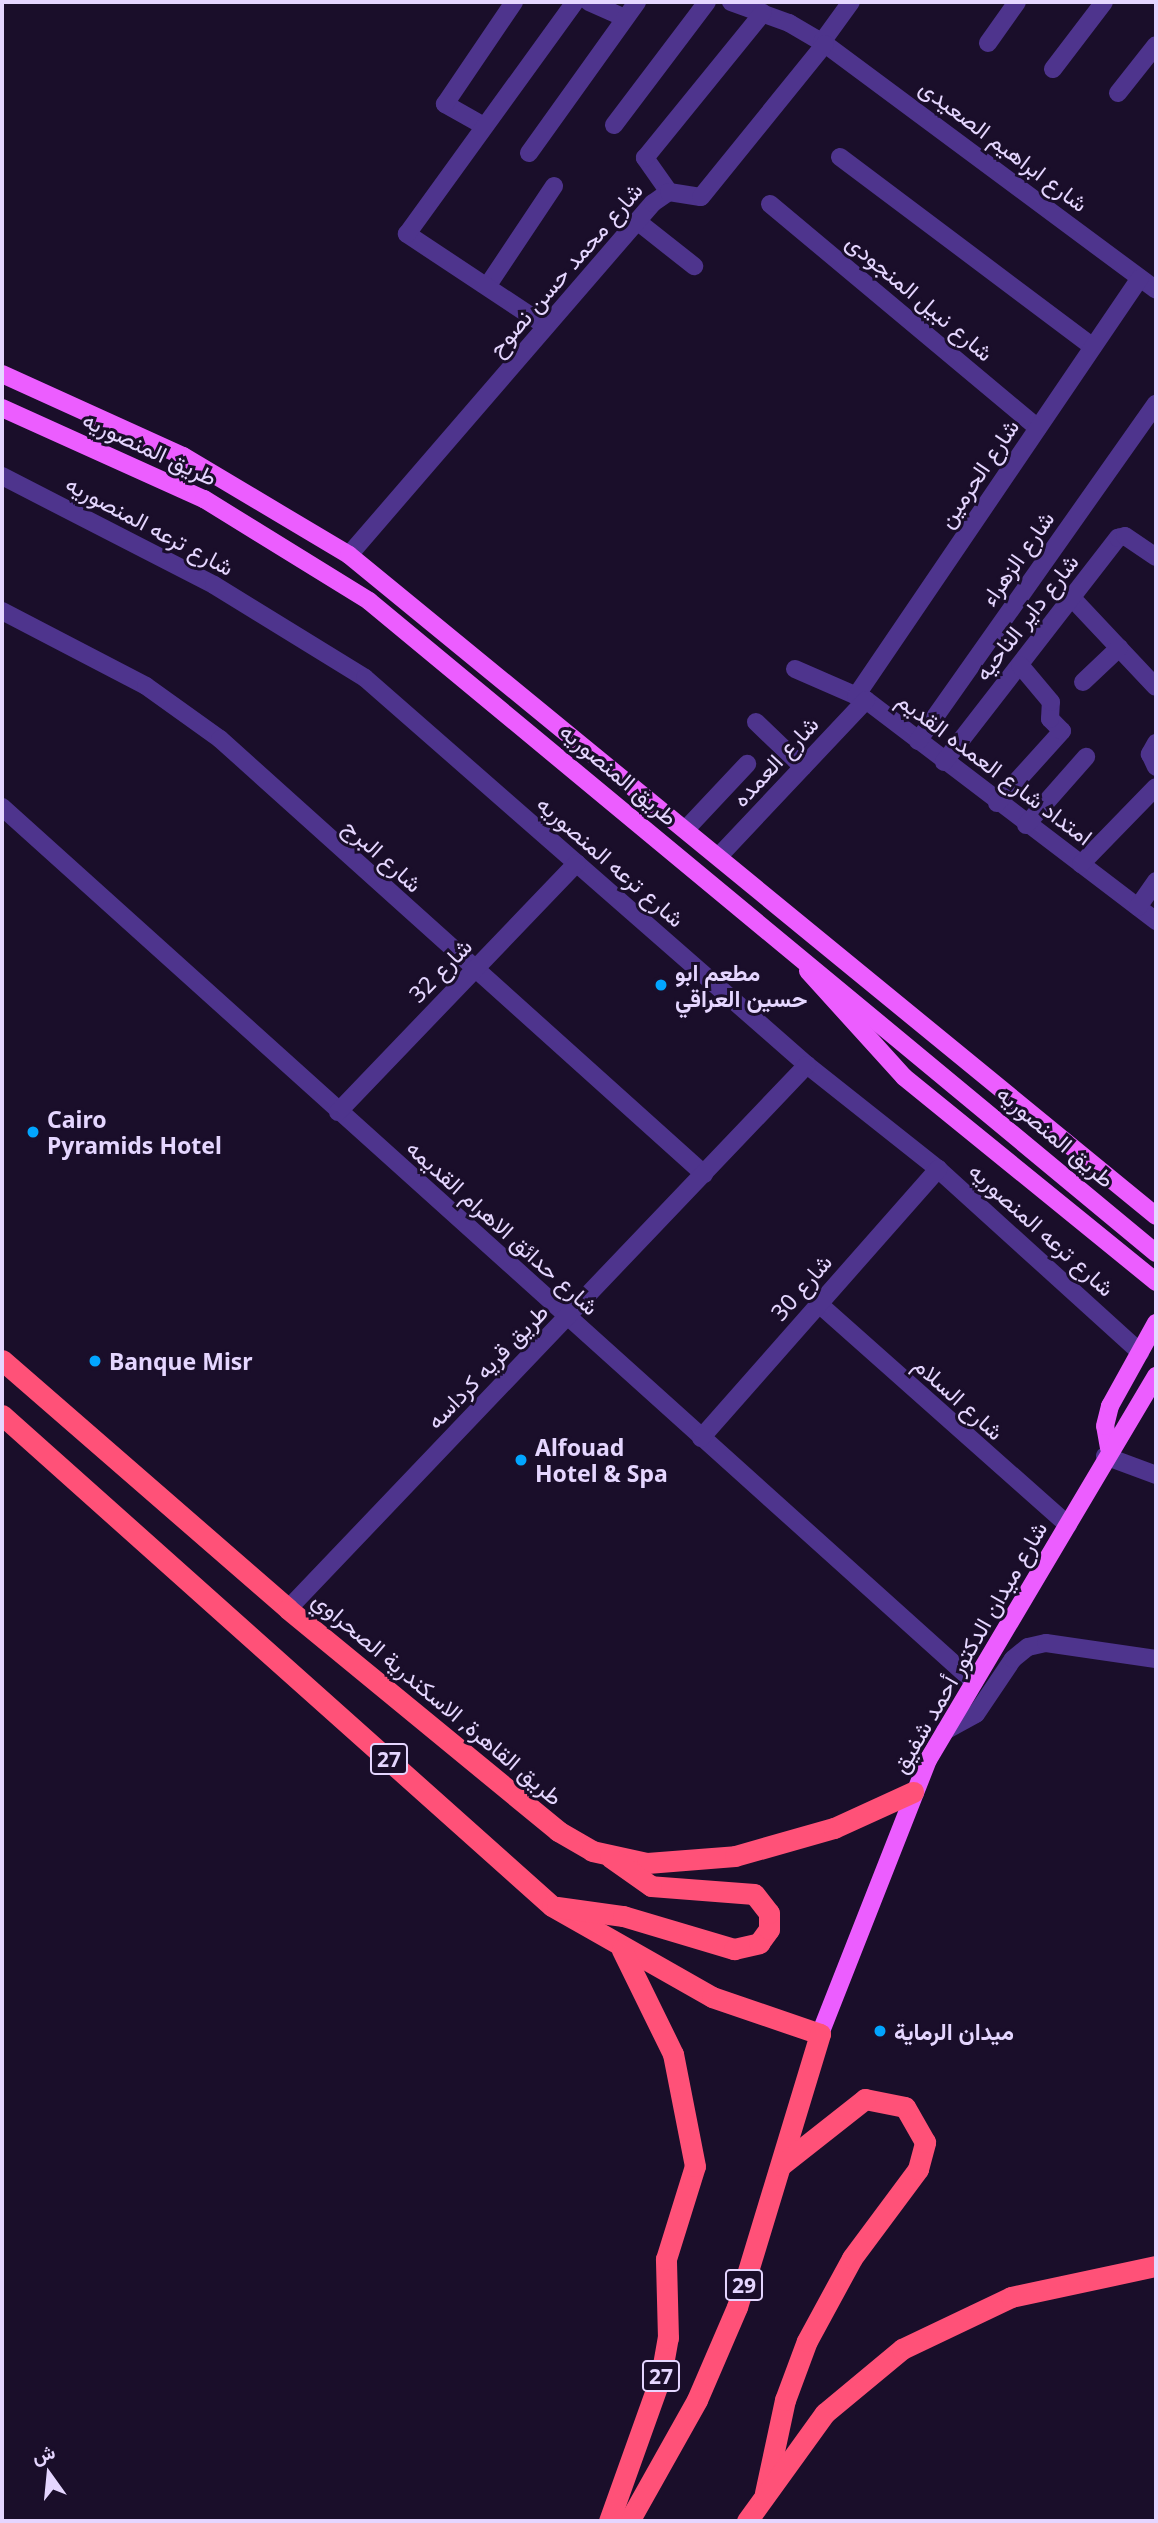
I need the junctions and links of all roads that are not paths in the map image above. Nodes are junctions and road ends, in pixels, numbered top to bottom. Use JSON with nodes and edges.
{"nodes":[{"id":1,"x":514,"y":2,"type":"edge"},
{"id":2,"x":575,"y":2,"type":"edge"},
{"id":3,"x":589,"y":2,"type":"edge"},
{"id":4,"x":637,"y":2,"type":"edge"},
{"id":5,"x":706,"y":2,"type":"edge"},
{"id":6,"x":731,"y":2,"type":"edge"},
{"id":7,"x":851,"y":2,"type":"edge"},
{"id":8,"x":1017,"y":2,"type":"edge"},
{"id":9,"x":1104,"y":2,"type":"edge"},
{"id":10,"x":763,"y":13,"type":"junction"},
{"id":11,"x":625,"y":18,"type":"junction"},
{"id":12,"x":824,"y":43,"type":"junction"},
{"id":13,"x":988,"y":43,"type":"dead end"},
{"id":14,"x":1153,"y":54,"type":"edge"},
{"id":15,"x":1053,"y":69,"type":"dead end"},
{"id":16,"x":1118,"y":93,"type":"dead end"},
{"id":17,"x":614,"y":125,"type":"dead end"},
{"id":18,"x":484,"y":126,"type":"junction"},
{"id":19,"x":529,"y":153,"type":"dead end"},
{"id":20,"x":840,"y":157,"type":"dead end"},
{"id":21,"x":554,"y":186,"type":"dead end"},
{"id":22,"x":669,"y":192,"type":"junction"},
{"id":23,"x":770,"y":204,"type":"dead end"},
{"id":24,"x":637,"y":221,"type":"junction"},
{"id":25,"x":694,"y":265,"type":"dead end"},
{"id":26,"x":1140,"y":278,"type":"junction"},
{"id":27,"x":488,"y":285,"type":"junction"},
{"id":28,"x":1156,"y":290,"type":"edge"},
{"id":29,"x":546,"y":326,"type":"junction"},
{"id":30,"x":1093,"y":347,"type":"junction"},
{"id":31,"x":2,"y":374,"type":"edge"},
{"id":32,"x":1156,"y":403,"type":"edge"},
{"id":33,"x":2,"y":408,"type":"edge"},
{"id":34,"x":1038,"y":428,"type":"junction"},
{"id":35,"x":2,"y":476,"type":"edge"},
{"id":36,"x":349,"y":555,"type":"junction"},
{"id":37,"x":1156,"y":557,"type":"edge"},
{"id":38,"x":1072,"y":598,"type":"junction"},
{"id":39,"x":2,"y":611,"type":"edge"},
{"id":40,"x":1119,"y":648,"type":"junction"},
{"id":41,"x":1020,"y":665,"type":"junction"},
{"id":42,"x":794,"y":668,"type":"dead end"},
{"id":43,"x":1083,"y":682,"type":"dead end"},
{"id":44,"x":1156,"y":687,"type":"edge"},
{"id":45,"x":861,"y":698,"type":"junction"},
{"id":46,"x":756,"y":722,"type":"dead end"},
{"id":47,"x":918,"y":741,"type":"junction"},
{"id":48,"x":1156,"y":743,"type":"edge"},
{"id":49,"x":1086,"y":757,"type":"dead end"},
{"id":50,"x":944,"y":762,"type":"junction"},
{"id":51,"x":747,"y":764,"type":"dead end"},
{"id":52,"x":803,"y":767,"type":"junction"},
{"id":53,"x":1156,"y":767,"type":"edge"},
{"id":54,"x":1156,"y":787,"type":"edge"},
{"id":55,"x":997,"y":803,"type":"junction"},
{"id":56,"x":2,"y":807,"type":"edge"},
{"id":57,"x":1026,"y":825,"type":"junction"},
{"id":58,"x":687,"y":828,"type":"junction"},
{"id":59,"x":720,"y":855,"type":"junction"},
{"id":60,"x":577,"y":863,"type":"junction"},
{"id":61,"x":1081,"y":864,"type":"junction"},
{"id":62,"x":1156,"y":881,"type":"edge"},
{"id":63,"x":1138,"y":908,"type":"junction"},
{"id":64,"x":1156,"y":921,"type":"edge"},
{"id":65,"x":791,"y":948,"type":"junction"},
{"id":66,"x":474,"y":970,"type":"junction"},
{"id":67,"x":807,"y":1065,"type":"junction"},
{"id":68,"x":338,"y":1112,"type":"junction"},
{"id":69,"x":938,"y":1169,"type":"junction"},
{"id":70,"x":704,"y":1174,"type":"junction"},
{"id":71,"x":1156,"y":1216,"type":"edge"},
{"id":72,"x":1156,"y":1252,"type":"edge"},
{"id":73,"x":1156,"y":1282,"type":"edge"},
{"id":74,"x":819,"y":1304,"type":"junction"},
{"id":75,"x":567,"y":1317,"type":"junction"},
{"id":76,"x":1156,"y":1323,"type":"edge"},
{"id":77,"x":1140,"y":1352,"type":"junction"},
{"id":78,"x":2,"y":1360,"type":"edge"},
{"id":79,"x":1156,"y":1376,"type":"edge"},
{"id":80,"x":2,"y":1415,"type":"edge"},
{"id":81,"x":701,"y":1438,"type":"junction"},
{"id":82,"x":1107,"y":1452,"type":"junction"},
{"id":83,"x":1156,"y":1475,"type":"edge"},
{"id":84,"x":1069,"y":1525,"type":"junction"},
{"id":85,"x":288,"y":1609,"type":"junction"},
{"id":86,"x":1156,"y":1659,"type":"edge"},
{"id":87,"x":974,"y":1682,"type":"junction"},
{"id":88,"x":945,"y":1731,"type":"junction"},
{"id":89,"x":913,"y":1792,"type":"junction"},
{"id":90,"x":610,"y":1857,"type":"junction"},
{"id":91,"x":552,"y":1906,"type":"junction"},
{"id":92,"x":621,"y":1948,"type":"junction"},
{"id":93,"x":820,"y":2034,"type":"junction"},
{"id":94,"x":780,"y":2165,"type":"junction"},
{"id":95,"x":1156,"y":2266,"type":"edge"},
{"id":96,"x":765,"y":2493,"type":"junction"},
{"id":97,"x":609,"y":2521,"type":"edge"},
{"id":98,"x":629,"y":2521,"type":"edge"},
{"id":99,"x":747,"y":2521,"type":"edge"}],
"edges":[{"from":1,"to":18,"type":"street"},
{"from":2,"to":18,"type":"street"},
{"from":3,"to":11,"type":"street"},
{"from":4,"to":11,"type":"street"},
{"from":5,"to":17,"type":"street"},
{"from":6,"to":10,"type":"street","name":"شارع ابراهيم الصعيدى"},
{"from":7,"to":12,"type":"street","name":"شارع محمد حسن نصوح"},
{"from":8,"to":13,"type":"street"},
{"from":9,"to":15,"type":"street"},
{"from":10,"to":12,"type":"street","name":"شارع ابراهيم الصعيدى"},
{"from":10,"to":22,"type":"street"},
{"from":11,"to":19,"type":"street"},
{"from":12,"to":22,"type":"street","name":"شارع محمد حسن نصوح"},
{"from":12,"to":26,"type":"street","name":"شارع ابراهيم الصعيدى"},
{"from":14,"to":16,"type":"street"},
{"from":18,"to":27,"type":"street"},
{"from":20,"to":30,"type":"street"},
{"from":21,"to":27,"type":"street"},
{"from":22,"to":24,"type":"street","name":"شارع محمد حسن نصوح"},
{"from":23,"to":34,"type":"street","name":"شارع نبيل المنجودى"},
{"from":24,"to":25,"type":"street"},
{"from":24,"to":29,"type":"street","name":"شارع محمد حسن نصوح"},
{"from":26,"to":28,"type":"street","name":"شارع ابراهيم الصعيدى"},
{"from":26,"to":30,"type":"street","name":"شارع الحرمين"},
{"from":27,"to":29,"type":"street"},
{"from":29,"to":36,"type":"street","name":"شارع محمد حسن نصوح"},
{"from":30,"to":34,"type":"street","name":"شارع الحرمين"},
{"from":31,"to":36,"type":"main road","name":"طريق المنصوريه"},
{"from":32,"to":47,"type":"street","name":"شارع الزهراء"},
{"from":33,"to":65,"type":"main road","name":"طريق المنصوريه"},
{"from":34,"to":45,"type":"street","name":"شارع الحرمين"},
{"from":35,"to":60,"type":"street","name":"شارع ترعه المنصوريه"},
{"from":36,"to":58,"type":"main road","name":"طريق المنصوريه"},
{"from":37,"to":38,"type":"street","name":"شارع داير الناحيه"},
{"from":38,"to":40,"type":"street"},
{"from":38,"to":41,"type":"street","name":"شارع داير الناحيه"},
{"from":39,"to":66,"type":"street","name":"شارع البرج"},
{"from":40,"to":43,"type":"street"},
{"from":40,"to":44,"type":"street"},
{"from":41,"to":50,"type":"street","name":"شارع داير الناحيه"},
{"from":41,"to":55,"type":"street"},
{"from":42,"to":45,"type":"street","name":"امتداد شارع العمده القديم"},
{"from":45,"to":47,"type":"street","name":"امتداد شارع العمده القديم"},
{"from":45,"to":52,"type":"street","name":"شارع العمده"},
{"from":46,"to":52,"type":"street"},
{"from":47,"to":50,"type":"street","name":"امتداد شارع العمده القديم"},
{"from":48,"to":53,"type":"street"},
{"from":49,"to":57,"type":"street"},
{"from":50,"to":55,"type":"street","name":"امتداد شارع العمده القديم"},
{"from":51,"to":58,"type":"street"},
{"from":52,"to":59,"type":"street","name":"شارع العمده"},
{"from":54,"to":61,"type":"street"},
{"from":55,"to":57,"type":"street","name":"امتداد شارع العمده القديم"},
{"from":56,"to":68,"type":"street","name":"شارع حدائق الاهرام القديمه"},
{"from":57,"to":61,"type":"street","name":"امتداد شارع العمده القديم"},
{"from":58,"to":59,"type":"main road","name":"طريق المنصوريه"},
{"from":59,"to":71,"type":"main road","name":"طريق المنصوريه"},
{"from":60,"to":66,"type":"street","name":"شارع 32"},
{"from":60,"to":67,"type":"street","name":"شارع ترعه المنصوريه"},
{"from":61,"to":63,"type":"street","name":"امتداد شارع العمده القديم"},
{"from":62,"to":63,"type":"street"},
{"from":63,"to":64,"type":"street","name":"امتداد شارع العمده القديم"},
{"from":65,"to":72,"type":"main road","name":"طريق المنصوريه"},
{"from":65,"to":73,"type":"main road"},
{"from":66,"to":68,"type":"street","name":"شارع 32"},
{"from":66,"to":70,"type":"street","name":"شارع البرج"},
{"from":67,"to":69,"type":"street","name":"شارع ترعه المنصوريه"},
{"from":67,"to":70,"type":"street","name":"طريق قريه كرداسه"},
{"from":68,"to":75,"type":"street","name":"شارع حدائق الاهرام القديمه"},
{"from":69,"to":74,"type":"street","name":"شارع 30"},
{"from":69,"to":77,"type":"street","name":"شارع ترعه المنصوريه"},
{"from":70,"to":75,"type":"street","name":"طريق قريه كرداسه"},
{"from":74,"to":81,"type":"street","name":"شارع 30"},
{"from":74,"to":84,"type":"street","name":"شارع السلام"},
{"from":75,"to":81,"type":"street","name":"شارع حدائق الاهرام القديمه"},
{"from":75,"to":85,"type":"street","name":"طريق قريه كرداسه"},
{"from":76,"to":77,"type":"main road"},
{"from":77,"to":82,"type":"main road"},
{"from":78,"to":85,"type":"highway","name":"طريق القاهرة, الاسكندرية الصحراوي","number":"27"},
{"from":79,"to":82,"type":"main road","name":"شارع ميدان الدكتور أحمد شفيق"},
{"from":80,"to":91,"type":"highway","number":"27"},
{"from":81,"to":87,"type":"street","name":"شارع حدائق الاهرام القديمه"},
{"from":82,"to":83,"type":"street"},
{"from":82,"to":84,"type":"main road","name":"شارع ميدان الدكتور أحمد شفيق"},
{"from":84,"to":87,"type":"main road","name":"شارع ميدان الدكتور أحمد شفيق"},
{"from":85,"to":90,"type":"highway","name":"طريق القاهرة, الاسكندرية الصحراوي","number":"27"},
{"from":86,"to":88,"type":"street"},
{"from":87,"to":88,"type":"main road","name":"شارع ميدان الدكتور أحمد شفيق"},
{"from":88,"to":89,"type":"main road","name":"شارع ميدان الدكتور أحمد شفيق"},
{"from":89,"to":90,"type":"highway","name":"طريق القاهرة, الاسكندرية الصحراوي","number":"27"},
{"from":89,"to":93,"type":"main road","name":"شارع ميدان الدكتور أحمد شفيق"},
{"from":90,"to":91,"type":"highway"},
{"from":91,"to":92,"type":"highway","number":"27"},
{"from":92,"to":93,"type":"highway","number":"27"},
{"from":92,"to":97,"type":"highway","number":"27"},
{"from":93,"to":94,"type":"highway","number":"29"},
{"from":94,"to":96,"type":"highway"},
{"from":94,"to":98,"type":"highway","number":"29"},
{"from":95,"to":96,"type":"highway"},
{"from":96,"to":99,"type":"highway"}]}
